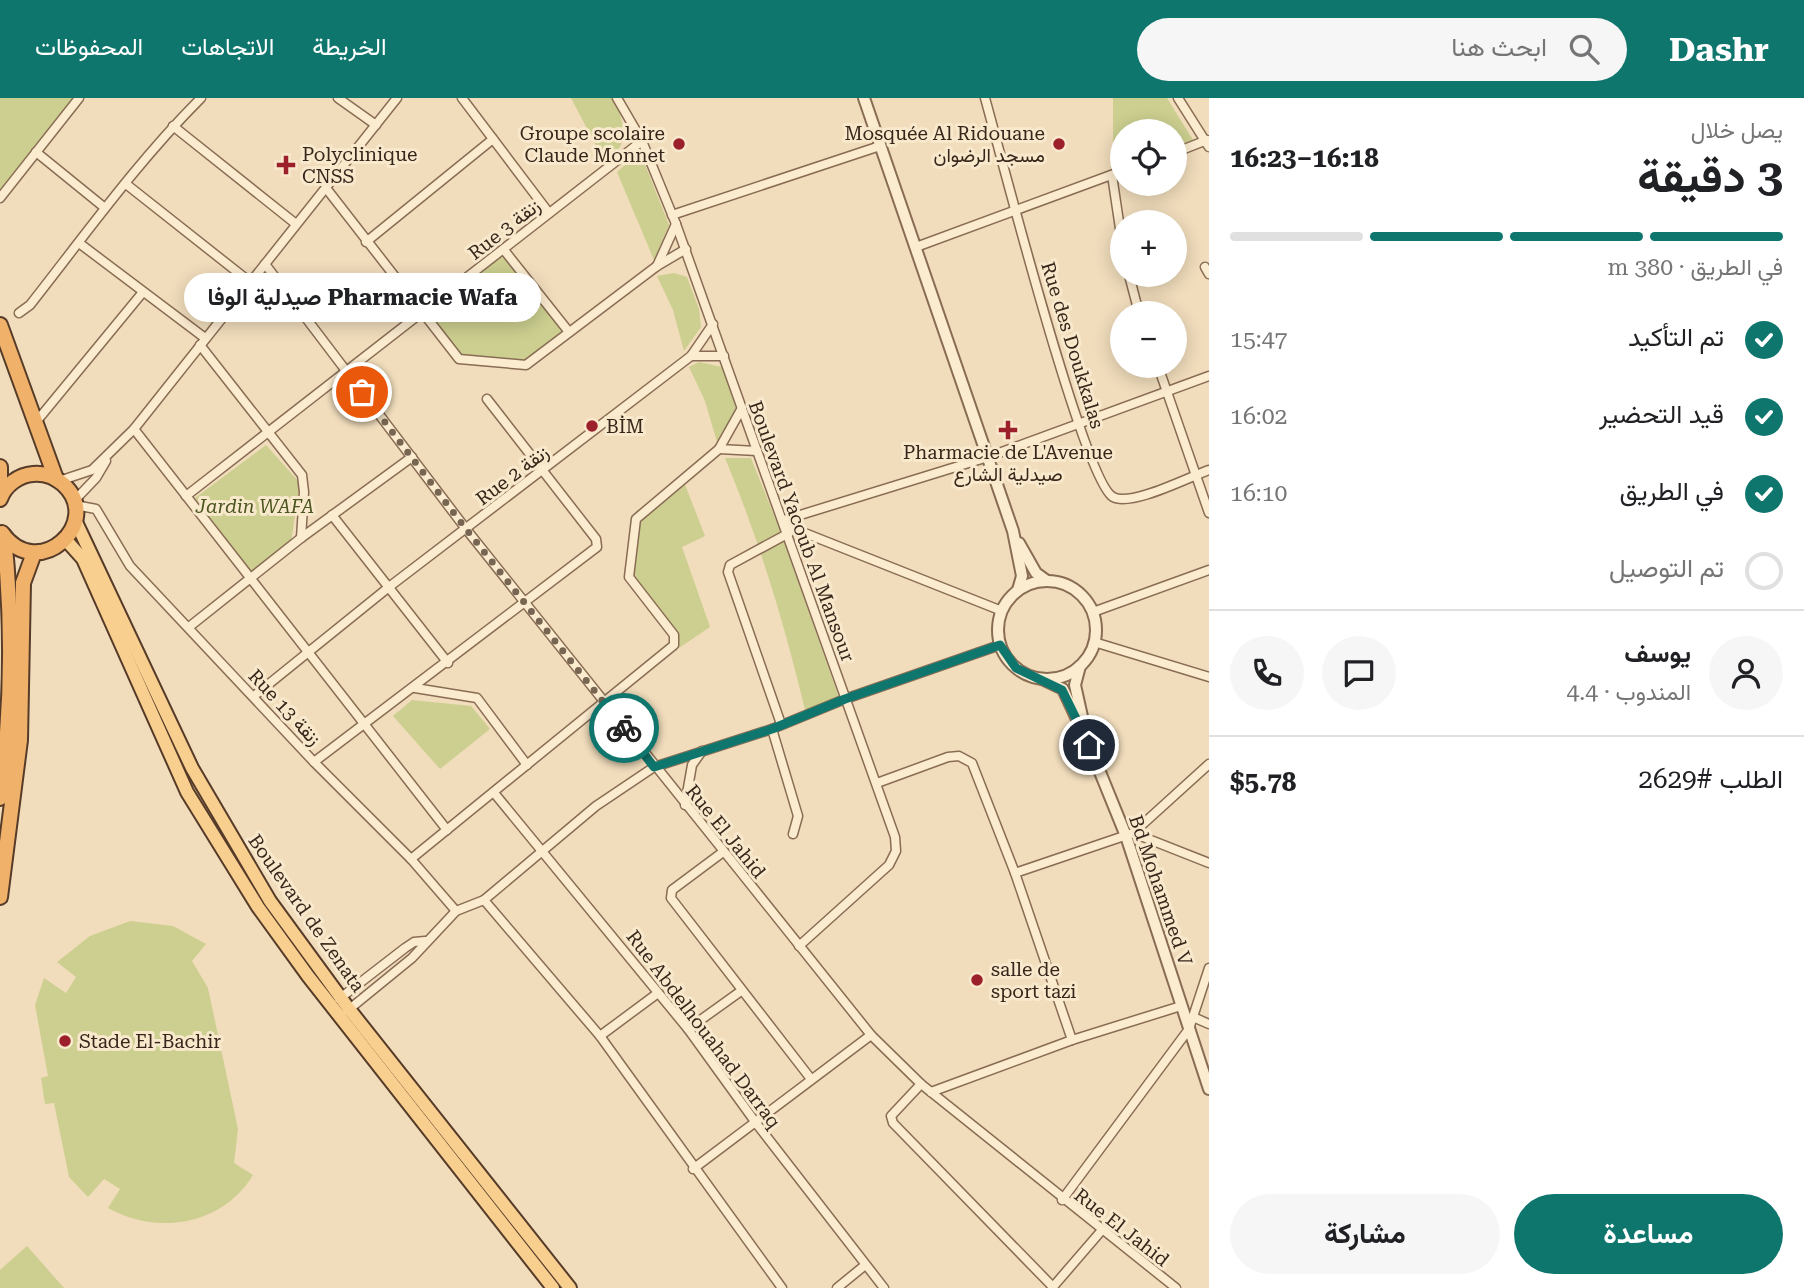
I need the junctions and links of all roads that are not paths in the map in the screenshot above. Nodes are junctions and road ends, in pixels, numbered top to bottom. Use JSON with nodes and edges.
{"nodes":[{"id":1,"x":79,"y":98,"type":"edge"},
{"id":2,"x":201,"y":98,"type":"edge"},
{"id":3,"x":338,"y":98,"type":"edge"},
{"id":4,"x":397,"y":98,"type":"edge"},
{"id":5,"x":462,"y":98,"type":"edge"},
{"id":6,"x":617,"y":98,"type":"edge"},
{"id":7,"x":864,"y":98,"type":"edge"},
{"id":8,"x":985,"y":98,"type":"edge"},
{"id":9,"x":1178,"y":98,"type":"edge"},
{"id":10,"x":376,"y":125,"type":"junction"},
{"id":11,"x":173,"y":126,"type":"junction"},
{"id":12,"x":493,"y":139,"type":"junction"},
{"id":13,"x":642,"y":141,"type":"junction"},
{"id":14,"x":1208,"y":143,"type":"edge"},
{"id":15,"x":880,"y":146,"type":"junction"},
{"id":16,"x":1187,"y":149,"type":"edge"},
{"id":17,"x":36,"y":152,"type":"junction"},
{"id":18,"x":1110,"y":176,"type":"edge"},
{"id":19,"x":126,"y":184,"type":"junction"},
{"id":20,"x":326,"y":188,"type":"junction"},
{"id":21,"x":0,"y":198,"type":"edge"},
{"id":22,"x":105,"y":208,"type":"junction"},
{"id":23,"x":1016,"y":210,"type":"junction"},
{"id":24,"x":549,"y":213,"type":"junction"},
{"id":25,"x":674,"y":219,"type":"junction"},
{"id":26,"x":296,"y":224,"type":"junction"},
{"id":27,"x":366,"y":242,"type":"junction"},
{"id":28,"x":79,"y":243,"type":"junction"},
{"id":29,"x":915,"y":247,"type":"junction"},
{"id":30,"x":504,"y":250,"type":"junction"},
{"id":31,"x":686,"y":250,"type":"junction"},
{"id":32,"x":265,"y":264,"type":"junction"},
{"id":33,"x":657,"y":266,"type":"junction"},
{"id":34,"x":250,"y":282,"type":"junction"},
{"id":35,"x":143,"y":292,"type":"junction"},
{"id":36,"x":422,"y":311,"type":"junction"},
{"id":37,"x":19,"y":313,"type":"dead end"},
{"id":38,"x":713,"y":324,"type":"junction"},
{"id":39,"x":0,"y":325,"type":"edge"},
{"id":40,"x":569,"y":332,"type":"junction"},
{"id":41,"x":203,"y":341,"type":"junction"},
{"id":42,"x":691,"y":356,"type":"junction"},
{"id":43,"x":724,"y":356,"type":"junction"},
{"id":44,"x":345,"y":370,"type":"junction"},
{"id":45,"x":1209,"y":376,"type":"edge"},
{"id":46,"x":1162,"y":378,"type":"edge"},
{"id":47,"x":1167,"y":392,"type":"junction"},
{"id":48,"x":487,"y":399,"type":"dead end"},
{"id":49,"x":742,"y":408,"type":"junction"},
{"id":50,"x":36,"y":422,"type":"junction"},
{"id":51,"x":1079,"y":425,"type":"junction"},
{"id":52,"x":134,"y":429,"type":"junction"},
{"id":53,"x":268,"y":430,"type":"junction"},
{"id":54,"x":719,"y":449,"type":"junction"},
{"id":55,"x":757,"y":451,"type":"junction"},
{"id":56,"x":109,"y":455,"type":"junction"},
{"id":57,"x":412,"y":457,"type":"junction"},
{"id":58,"x":988,"y":457,"type":"junction"},
{"id":59,"x":0,"y":467,"type":"edge"},
{"id":60,"x":1209,"y":470,"type":"edge"},
{"id":61,"x":544,"y":471,"type":"junction"},
{"id":62,"x":1196,"y":474,"type":"junction"},
{"id":63,"x":0,"y":478,"type":"edge"},
{"id":64,"x":57,"y":480,"type":"junction"},
{"id":65,"x":186,"y":496,"type":"junction"},
{"id":66,"x":0,"y":499,"type":"edge"},
{"id":67,"x":75,"y":503,"type":"junction"},
{"id":68,"x":1209,"y":513,"type":"edge"},
{"id":69,"x":332,"y":515,"type":"junction"},
{"id":70,"x":75,"y":520,"type":"junction"},
{"id":71,"x":787,"y":527,"type":"junction"},
{"id":72,"x":466,"y":529,"type":"junction"},
{"id":73,"x":1013,"y":531,"type":"junction"},
{"id":74,"x":2,"y":533,"type":"edge"},
{"id":75,"x":301,"y":538,"type":"junction"},
{"id":76,"x":66,"y":540,"type":"junction"},
{"id":77,"x":34,"y":553,"type":"junction"},
{"id":78,"x":1209,"y":570,"type":"edge"},
{"id":79,"x":248,"y":580,"type":"junction"},
{"id":80,"x":1047,"y":581,"type":"junction"},
{"id":81,"x":389,"y":587,"type":"junction"},
{"id":82,"x":1018,"y":590,"type":"junction"},
{"id":83,"x":525,"y":601,"type":"junction"},
{"id":84,"x":1002,"y":611,"type":"junction"},
{"id":85,"x":1093,"y":612,"type":"junction"},
{"id":86,"x":189,"y":628,"type":"junction"},
{"id":87,"x":1094,"y":642,"type":"junction"},
{"id":88,"x":1000,"y":645,"type":"junction"},
{"id":89,"x":307,"y":654,"type":"junction"},
{"id":90,"x":448,"y":663,"type":"junction"},
{"id":91,"x":1080,"y":666,"type":"junction"},
{"id":92,"x":1209,"y":677,"type":"edge"},
{"id":93,"x":1042,"y":679,"type":"junction"},
{"id":94,"x":415,"y":688,"type":"junction"},
{"id":95,"x":254,"y":696,"type":"junction"},
{"id":96,"x":845,"y":699,"type":"junction"},
{"id":97,"x":604,"y":702,"type":"junction"},
{"id":98,"x":781,"y":724,"type":"junction"},
{"id":99,"x":364,"y":725,"type":"junction"},
{"id":100,"x":772,"y":729,"type":"junction"},
{"id":101,"x":1089,"y":745,"type":"junction"},
{"id":102,"x":702,"y":751,"type":"junction"},
{"id":103,"x":314,"y":762,"type":"junction"},
{"id":104,"x":1209,"y":764,"type":"edge"},
{"id":105,"x":527,"y":765,"type":"junction"},
{"id":106,"x":654,"y":767,"type":"junction"},
{"id":107,"x":877,"y":783,"type":"junction"},
{"id":108,"x":495,"y":794,"type":"junction"},
{"id":109,"x":0,"y":798,"type":"edge"},
{"id":110,"x":685,"y":805,"type":"junction"},
{"id":111,"x":447,"y":830,"type":"junction"},
{"id":112,"x":793,"y":834,"type":"dead end"},
{"id":113,"x":1129,"y":835,"type":"junction"},
{"id":114,"x":541,"y":850,"type":"junction"},
{"id":115,"x":723,"y":852,"type":"junction"},
{"id":116,"x":411,"y":859,"type":"junction"},
{"id":117,"x":1209,"y":863,"type":"edge"},
{"id":118,"x":1015,"y":873,"type":"junction"},
{"id":119,"x":0,"y":897,"type":"edge"},
{"id":120,"x":484,"y":900,"type":"junction"},
{"id":121,"x":456,"y":911,"type":"junction"},
{"id":122,"x":425,"y":941,"type":"junction"},
{"id":123,"x":799,"y":946,"type":"junction"},
{"id":124,"x":318,"y":967,"type":"junction"},
{"id":125,"x":1209,"y":968,"type":"edge"},
{"id":126,"x":308,"y":976,"type":"junction"},
{"id":127,"x":741,"y":991,"type":"junction"},
{"id":128,"x":658,"y":993,"type":"junction"},
{"id":129,"x":336,"y":1001,"type":"junction"},
{"id":130,"x":1181,"y":1006,"type":"junction"},
{"id":131,"x":345,"y":1013,"type":"junction"},
{"id":132,"x":1193,"y":1017,"type":"junction"},
{"id":133,"x":1209,"y":1024,"type":"edge"},
{"id":134,"x":688,"y":1029,"type":"junction"},
{"id":135,"x":1189,"y":1029,"type":"junction"},
{"id":136,"x":871,"y":1035,"type":"junction"},
{"id":137,"x":600,"y":1036,"type":"junction"},
{"id":138,"x":1072,"y":1040,"type":"junction"},
{"id":139,"x":811,"y":1079,"type":"junction"},
{"id":140,"x":921,"y":1084,"type":"junction"},
{"id":141,"x":1209,"y":1088,"type":"edge"},
{"id":142,"x":932,"y":1092,"type":"junction"},
{"id":143,"x":755,"y":1123,"type":"junction"},
{"id":144,"x":693,"y":1169,"type":"junction"},
{"id":145,"x":1062,"y":1200,"type":"junction"},
{"id":146,"x":1102,"y":1230,"type":"junction"},
{"id":147,"x":864,"y":1266,"type":"junction"},
{"id":148,"x":553,"y":1288,"type":"edge"},
{"id":149,"x":570,"y":1288,"type":"edge"},
{"id":150,"x":782,"y":1288,"type":"edge"},
{"id":151,"x":837,"y":1288,"type":"edge"},
{"id":152,"x":884,"y":1288,"type":"edge"},
{"id":153,"x":1053,"y":1288,"type":"edge"},
{"id":154,"x":1176,"y":1288,"type":"edge"}],
"edges":[{"from":1,"to":17,"type":"street"},
{"from":2,"to":11,"type":"street"},
{"from":3,"to":10,"type":"street"},
{"from":4,"to":10,"type":"street"},
{"from":5,"to":12,"type":"street"},
{"from":6,"to":13,"type":"street","name":"Boulevard Yacoub Al Mansour"},
{"from":7,"to":15,"type":"street"},
{"from":8,"to":23,"type":"street","name":"Rue des Doukkalas"},
{"from":9,"to":14,"type":"street"},
{"from":10,"to":20,"type":"street"},
{"from":11,"to":19,"type":"street"},
{"from":11,"to":26,"type":"street"},
{"from":12,"to":24,"type":"street"},
{"from":12,"to":27,"type":"street"},
{"from":13,"to":24,"type":"street","name":"Rue 3 زنقة"},
{"from":13,"to":25,"type":"street","name":"Boulevard Yacoub Al Mansour"},
{"from":14,"to":16,"type":"street"},
{"from":15,"to":25,"type":"street"},
{"from":15,"to":29,"type":"street"},
{"from":17,"to":21,"type":"street"},
{"from":17,"to":22,"type":"street"},
{"from":18,"to":23,"type":"street"},
{"from":19,"to":22,"type":"street"},
{"from":19,"to":34,"type":"street"},
{"from":20,"to":26,"type":"street"},
{"from":20,"to":27,"type":"street"},
{"from":22,"to":28,"type":"street"},
{"from":23,"to":29,"type":"street"},
{"from":23,"to":51,"type":"street","name":"Rue des Doukkalas"},
{"from":24,"to":30,"type":"street","name":"Rue 3 زنقة"},
{"from":25,"to":31,"type":"street","name":"Boulevard Yacoub Al Mansour"},
{"from":25,"to":33,"type":"street"},
{"from":26,"to":32,"type":"street"},
{"from":27,"to":36,"type":"street"},
{"from":28,"to":35,"type":"street"},
{"from":28,"to":37,"type":"street"},
{"from":29,"to":58,"type":"street"},
{"from":30,"to":36,"type":"street","name":"Rue 3 زنقة"},
{"from":30,"to":40,"type":"street"},
{"from":31,"to":33,"type":"street"},
{"from":31,"to":38,"type":"street","name":"Boulevard Yacoub Al Mansour"},
{"from":32,"to":34,"type":"street"},
{"from":32,"to":44,"type":"street","name":"Rue El Jahid"},
{"from":33,"to":40,"type":"street"},
{"from":34,"to":41,"type":"street"},
{"from":35,"to":41,"type":"street"},
{"from":35,"to":50,"type":"street"},
{"from":36,"to":40,"type":"street"},
{"from":36,"to":44,"type":"street","name":"Rue 3 زنقة"},
{"from":38,"to":42,"type":"street","name":"Rue 2 زنقة"},
{"from":38,"to":43,"type":"street","name":"Boulevard Yacoub Al Mansour"},
{"from":39,"to":50,"type":"highway"},
{"from":41,"to":52,"type":"street"},
{"from":41,"to":53,"type":"street"},
{"from":42,"to":43,"type":"street"},
{"from":42,"to":61,"type":"street","name":"Rue 2 زنقة"},
{"from":43,"to":49,"type":"street","name":"Boulevard Yacoub Al Mansour"},
{"from":44,"to":53,"type":"street","name":"Rue 3 زنقة"},
{"from":44,"to":57,"type":"street","name":"Rue El Jahid"},
{"from":45,"to":47,"type":"street"},
{"from":46,"to":47,"type":"street"},
{"from":47,"to":51,"type":"street"},
{"from":47,"to":62,"type":"street"},
{"from":48,"to":61,"type":"street"},
{"from":49,"to":54,"type":"street"},
{"from":49,"to":55,"type":"street","name":"Boulevard Yacoub Al Mansour"},
{"from":50,"to":64,"type":"highway"},
{"from":51,"to":58,"type":"street"},
{"from":51,"to":62,"type":"street","name":"Rue des Doukkalas"},
{"from":52,"to":56,"type":"street"},
{"from":52,"to":65,"type":"street"},
{"from":53,"to":65,"type":"street","name":"Rue 3 زنقة"},
{"from":53,"to":75,"type":"street"},
{"from":54,"to":55,"type":"street"},
{"from":54,"to":97,"type":"street"},
{"from":55,"to":71,"type":"street","name":"Boulevard Yacoub Al Mansour"},
{"from":56,"to":64,"type":"street"},
{"from":56,"to":67,"type":"street"},
{"from":57,"to":69,"type":"street"},
{"from":57,"to":72,"type":"street","name":"Rue El Jahid"},
{"from":58,"to":71,"type":"street"},
{"from":58,"to":73,"type":"street"},
{"from":59,"to":63,"type":"highway"},
{"from":60,"to":62,"type":"street","name":"Rue des Doukkalas"},
{"from":61,"to":72,"type":"street","name":"Rue 2 زنقة"},
{"from":61,"to":83,"type":"street"},
{"from":62,"to":68,"type":"street"},
{"from":64,"to":66,"type":"highway"},
{"from":64,"to":67,"type":"highway"},
{"from":65,"to":79,"type":"street"},
{"from":67,"to":70,"type":"highway"},
{"from":67,"to":86,"type":"street","name":"Rue 13 زنقة"},
{"from":69,"to":75,"type":"street"},
{"from":69,"to":81,"type":"street"},
{"from":70,"to":76,"type":"highway"},
{"from":70,"to":124,"type":"main road","name":"Boulevard de Zenata"},
{"from":71,"to":84,"type":"street"},
{"from":71,"to":96,"type":"street","name":"Boulevard Yacoub Al Mansour"},
{"from":71,"to":98,"type":"street"},
{"from":72,"to":81,"type":"street","name":"Rue 2 زنقة"},
{"from":72,"to":83,"type":"street","name":"Rue El Jahid"},
{"from":73,"to":80,"type":"street"},
{"from":73,"to":82,"type":"street"},
{"from":74,"to":77,"type":"highway"},
{"from":74,"to":109,"type":"highway"},
{"from":75,"to":79,"type":"street"},
{"from":76,"to":77,"type":"highway"},
{"from":76,"to":126,"type":"main road","name":"Boulevard de Zenata"},
{"from":77,"to":119,"type":"highway"},
{"from":78,"to":85,"type":"street"},
{"from":79,"to":86,"type":"street"},
{"from":79,"to":89,"type":"street"},
{"from":80,"to":82,"type":"street"},
{"from":80,"to":85,"type":"street"},
{"from":81,"to":89,"type":"street","name":"Rue 2 زنقة"},
{"from":81,"to":90,"type":"street"},
{"from":82,"to":84,"type":"street"},
{"from":83,"to":90,"type":"street"},
{"from":83,"to":97,"type":"street","name":"Rue El Jahid"},
{"from":84,"to":88,"type":"street"},
{"from":85,"to":87,"type":"street"},
{"from":86,"to":95,"type":"street","name":"Rue 13 زنقة"},
{"from":87,"to":91,"type":"street"},
{"from":87,"to":92,"type":"street"},
{"from":88,"to":93,"type":"street"},
{"from":88,"to":96,"type":"street"},
{"from":89,"to":95,"type":"street","name":"Rue 2 زنقة"},
{"from":89,"to":99,"type":"street"},
{"from":90,"to":94,"type":"street"},
{"from":91,"to":93,"type":"street"},
{"from":91,"to":101,"type":"street","name":"Bd Mohammed V"},
{"from":93,"to":101,"type":"street","name":"Bd Mohammed V"},
{"from":94,"to":99,"type":"street"},
{"from":94,"to":105,"type":"street"},
{"from":95,"to":103,"type":"street","name":"Rue 13 زنقة"},
{"from":96,"to":98,"type":"street"},
{"from":96,"to":107,"type":"street","name":"Boulevard Yacoub Al Mansour"},
{"from":97,"to":105,"type":"street"},
{"from":97,"to":106,"type":"street","name":"Rue El Jahid"},
{"from":98,"to":100,"type":"street"},
{"from":99,"to":103,"type":"street"},
{"from":99,"to":111,"type":"street"},
{"from":100,"to":102,"type":"street"},
{"from":100,"to":112,"type":"street"},
{"from":101,"to":113,"type":"street","name":"Bd Mohammed V"},
{"from":102,"to":106,"type":"street"},
{"from":102,"to":110,"type":"street"},
{"from":103,"to":116,"type":"street","name":"Rue 13 زنقة"},
{"from":104,"to":113,"type":"street"},
{"from":105,"to":108,"type":"street"},
{"from":106,"to":110,"type":"street","name":"Rue El Jahid"},
{"from":106,"to":114,"type":"street"},
{"from":107,"to":118,"type":"street"},
{"from":107,"to":123,"type":"street","name":"Boulevard Yacoub Al Mansour"},
{"from":108,"to":111,"type":"street"},
{"from":108,"to":114,"type":"street","name":"Rue Abdelhouahad Darraq"},
{"from":110,"to":115,"type":"street","name":"Rue El Jahid"},
{"from":111,"to":116,"type":"street"},
{"from":113,"to":117,"type":"street"},
{"from":113,"to":118,"type":"street"},
{"from":113,"to":130,"type":"street","name":"Bd Mohammed V"},
{"from":114,"to":120,"type":"street"},
{"from":114,"to":128,"type":"street","name":"Rue Abdelhouahad Darraq"},
{"from":115,"to":123,"type":"street","name":"Rue El Jahid"},
{"from":115,"to":127,"type":"street"},
{"from":116,"to":121,"type":"street","name":"Rue 13 زنقة"},
{"from":118,"to":138,"type":"street"},
{"from":120,"to":121,"type":"street"},
{"from":120,"to":137,"type":"street"},
{"from":121,"to":122,"type":"street"},
{"from":122,"to":129,"type":"street"},
{"from":122,"to":131,"type":"street"},
{"from":123,"to":136,"type":"street","name":"Rue El Jahid"},
{"from":124,"to":126,"type":"main road"},
{"from":124,"to":129,"type":"main road","name":"Boulevard de Zenata"},
{"from":125,"to":132,"type":"street"},
{"from":126,"to":129,"type":"main road","name":"Boulevard de Zenata"},
{"from":127,"to":134,"type":"street"},
{"from":127,"to":139,"type":"street"},
{"from":128,"to":134,"type":"street","name":"Rue Abdelhouahad Darraq"},
{"from":128,"to":137,"type":"street"},
{"from":129,"to":131,"type":"main road","name":"Boulevard de Zenata"},
{"from":130,"to":135,"type":"street","name":"Bd Mohammed V"},
{"from":130,"to":138,"type":"street"},
{"from":131,"to":148,"type":"main road","name":"Boulevard de Zenata"},
{"from":131,"to":149,"type":"main road","name":"Boulevard de Zenata"},
{"from":132,"to":133,"type":"street"},
{"from":132,"to":135,"type":"street"},
{"from":134,"to":143,"type":"street","name":"Rue Abdelhouahad Darraq"},
{"from":135,"to":141,"type":"street","name":"Bd Mohammed V"},
{"from":135,"to":145,"type":"street"},
{"from":136,"to":139,"type":"street"},
{"from":136,"to":140,"type":"street","name":"Rue El Jahid"},
{"from":137,"to":144,"type":"street"},
{"from":138,"to":142,"type":"street"},
{"from":139,"to":143,"type":"street"},
{"from":140,"to":142,"type":"street","name":"Rue El Jahid"},
{"from":140,"to":153,"type":"street"},
{"from":142,"to":145,"type":"street","name":"Rue El Jahid"},
{"from":143,"to":144,"type":"street"},
{"from":143,"to":147,"type":"street","name":"Rue Abdelhouahad Darraq"},
{"from":144,"to":150,"type":"street"},
{"from":145,"to":146,"type":"street","name":"Rue El Jahid"},
{"from":146,"to":153,"type":"street"},
{"from":146,"to":154,"type":"street","name":"Rue El Jahid"},
{"from":147,"to":151,"type":"street"},
{"from":147,"to":152,"type":"street","name":"Rue Abdelhouahad Darraq"}]}
